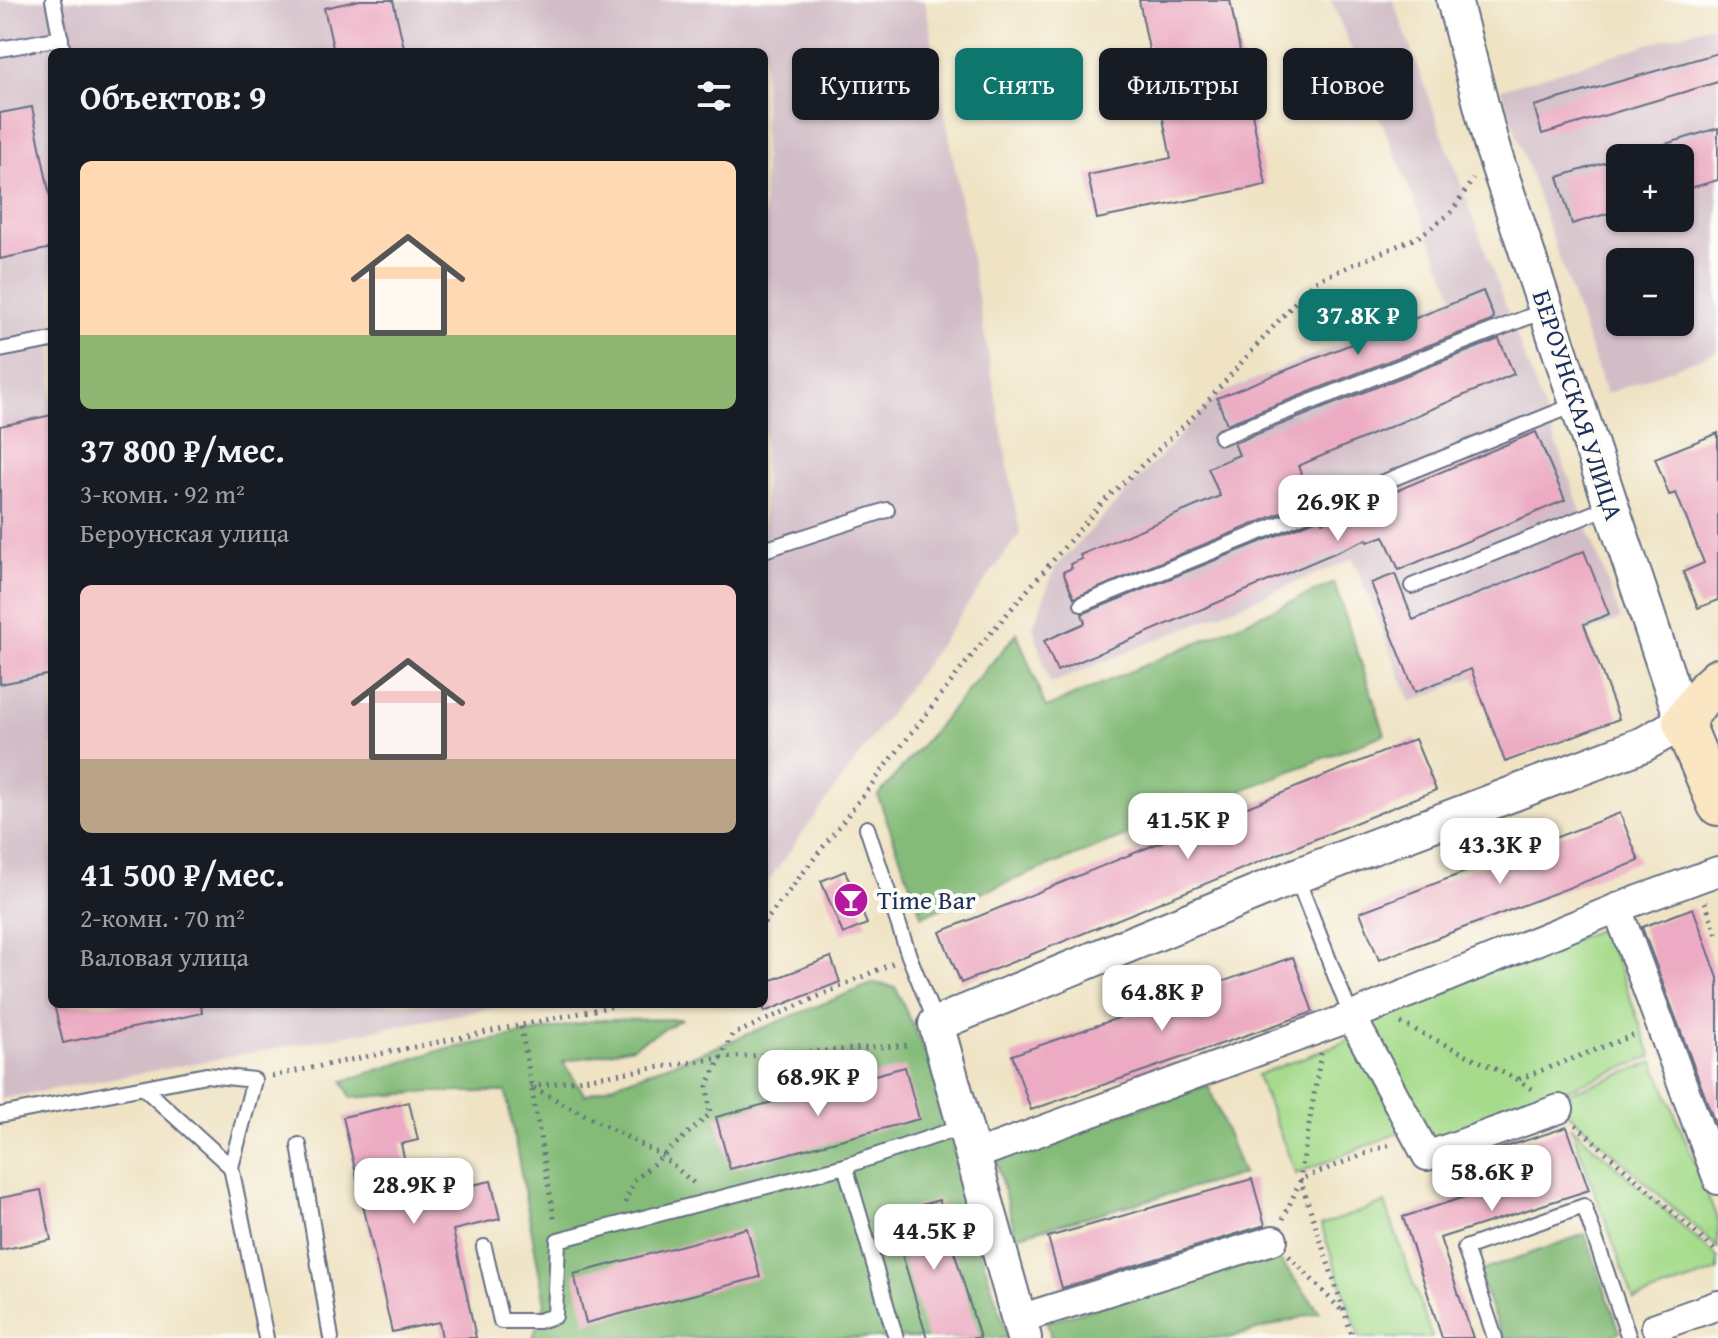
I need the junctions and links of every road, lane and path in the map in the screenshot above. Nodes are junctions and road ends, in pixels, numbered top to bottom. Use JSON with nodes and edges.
{"nodes":[{"id":1,"x":53,"y":0,"type":"edge"},
{"id":2,"x":1454,"y":0,"type":"edge"},
{"id":3,"x":62,"y":45,"type":"edge"},
{"id":4,"x":0,"y":49,"type":"edge"},
{"id":5,"x":1492,"y":147,"type":"junction"},
{"id":6,"x":1546,"y":310,"type":"junction"},
{"id":7,"x":48,"y":341,"type":"edge"},
{"id":8,"x":0,"y":350,"type":"edge"},
{"id":9,"x":1577,"y":403,"type":"junction"},
{"id":10,"x":1221,"y":437,"type":"dead end"},
{"id":11,"x":1611,"y":506,"type":"junction"},
{"id":12,"x":887,"y":510,"type":"dead end"},
{"id":13,"x":768,"y":549,"type":"edge"},
{"id":14,"x":1412,"y":586,"type":"dead end"},
{"id":15,"x":1082,"y":604,"type":"dead end"},
{"id":16,"x":1718,"y":679,"type":"edge"},
{"id":17,"x":1683,"y":722,"type":"junction"},
{"id":18,"x":1718,"y":805,"type":"edge"},
{"id":19,"x":867,"y":828,"type":"dead end"},
{"id":20,"x":1707,"y":875,"type":"edge"},
{"id":21,"x":1296,"y":876,"type":"junction"},
{"id":22,"x":1617,"y":908,"type":"junction"},
{"id":23,"x":768,"y":918,"type":"edge"},
{"id":24,"x":1718,"y":938,"type":"edge"},
{"id":25,"x":909,"y":956,"type":"junction"},
{"id":26,"x":606,"y":1008,"type":"edge"},
{"id":27,"x":1338,"y":1021,"type":"junction"},
{"id":28,"x":1660,"y":1025,"type":"junction"},
{"id":29,"x":521,"y":1027,"type":"junction"},
{"id":30,"x":939,"y":1033,"type":"junction"},
{"id":31,"x":720,"y":1058,"type":"junction"},
{"id":32,"x":254,"y":1080,"type":"junction"},
{"id":33,"x":1518,"y":1080,"type":"dead end"},
{"id":34,"x":531,"y":1087,"type":"junction"},
{"id":35,"x":144,"y":1088,"type":"junction"},
{"id":36,"x":1559,"y":1109,"type":"dead end"},
{"id":37,"x":0,"y":1115,"type":"edge"},
{"id":38,"x":1416,"y":1134,"type":"junction"},
{"id":39,"x":970,"y":1140,"type":"junction"},
{"id":40,"x":299,"y":1145,"type":"dead end"},
{"id":41,"x":661,"y":1155,"type":"junction"},
{"id":42,"x":845,"y":1166,"type":"junction"},
{"id":43,"x":231,"y":1167,"type":"junction"},
{"id":44,"x":1718,"y":1180,"type":"edge"},
{"id":45,"x":712,"y":1199,"type":"junction"},
{"id":46,"x":614,"y":1227,"type":"junction"},
{"id":47,"x":558,"y":1240,"type":"junction"},
{"id":48,"x":1273,"y":1240,"type":"junction"},
{"id":49,"x":484,"y":1247,"type":"dead end"},
{"id":50,"x":1718,"y":1305,"type":"edge"},
{"id":51,"x":1346,"y":1316,"type":"junction"},
{"id":52,"x":1656,"y":1327,"type":"dead end"},
{"id":53,"x":1022,"y":1328,"type":"edge"},
{"id":54,"x":266,"y":1338,"type":"edge"},
{"id":55,"x":331,"y":1338,"type":"edge"},
{"id":56,"x":896,"y":1338,"type":"edge"},
{"id":57,"x":1353,"y":1338,"type":"edge"},
{"id":58,"x":1495,"y":1338,"type":"edge"},
{"id":59,"x":1628,"y":1338,"type":"edge"}],
"edges":[{"from":1,"to":3,"type":"lane"},
{"from":2,"to":5,"type":"street","name":"БЕРОУНСКАЯ УЛИЦА"},
{"from":3,"to":4,"type":"lane"},
{"from":5,"to":6,"type":"street","name":"БЕРОУНСКАЯ УЛИЦА"},
{"from":5,"to":23,"type":"path"},
{"from":6,"to":9,"type":"street","name":"БЕРОУНСКАЯ УЛИЦА"},
{"from":6,"to":10,"type":"lane"},
{"from":7,"to":8,"type":"lane"},
{"from":9,"to":11,"type":"street","name":"БЕРОУНСКАЯ УЛИЦА"},
{"from":9,"to":15,"type":"lane"},
{"from":11,"to":14,"type":"lane"},
{"from":11,"to":17,"type":"street","name":"БЕРОУНСКАЯ УЛИЦА"},
{"from":12,"to":13,"type":"lane"},
{"from":16,"to":17,"type":"main road"},
{"from":17,"to":18,"type":"main road","name":"БЕРОУНСКАЯ УЛИЦА"},
{"from":17,"to":21,"type":"street"},
{"from":19,"to":25,"type":"lane"},
{"from":20,"to":22,"type":"street"},
{"from":20,"to":24,"type":"path"},
{"from":21,"to":27,"type":"lane"},
{"from":21,"to":30,"type":"street"},
{"from":22,"to":27,"type":"street"},
{"from":22,"to":28,"type":"street"},
{"from":25,"to":30,"type":"lane"},
{"from":25,"to":31,"type":"path"},
{"from":26,"to":29,"type":"path"},
{"from":27,"to":38,"type":"street"},
{"from":27,"to":39,"type":"street"},
{"from":27,"to":51,"type":"path"},
{"from":28,"to":33,"type":"path"},
{"from":28,"to":44,"type":"street"},
{"from":29,"to":32,"type":"path"},
{"from":29,"to":34,"type":"path"},
{"from":30,"to":31,"type":"path"},
{"from":30,"to":39,"type":"street"},
{"from":31,"to":34,"type":"path"},
{"from":31,"to":41,"type":"path"},
{"from":32,"to":35,"type":"lane"},
{"from":32,"to":43,"type":"lane"},
{"from":34,"to":41,"type":"path"},
{"from":34,"to":47,"type":"path"},
{"from":35,"to":37,"type":"lane"},
{"from":35,"to":43,"type":"lane"},
{"from":36,"to":38,"type":"street"},
{"from":38,"to":48,"type":"path"},
{"from":39,"to":42,"type":"lane"},
{"from":39,"to":53,"type":"street"},
{"from":40,"to":55,"type":"lane"},
{"from":41,"to":45,"type":"path"},
{"from":41,"to":46,"type":"path"},
{"from":42,"to":45,"type":"lane"},
{"from":42,"to":56,"type":"lane"},
{"from":43,"to":54,"type":"lane"},
{"from":45,"to":46,"type":"lane"},
{"from":46,"to":47,"type":"lane"},
{"from":47,"to":49,"type":"lane"},
{"from":48,"to":51,"type":"path"},
{"from":48,"to":53,"type":"street"},
{"from":50,"to":52,"type":"street"},
{"from":51,"to":57,"type":"path"},
{"from":58,"to":59,"type":"lane"}]}
